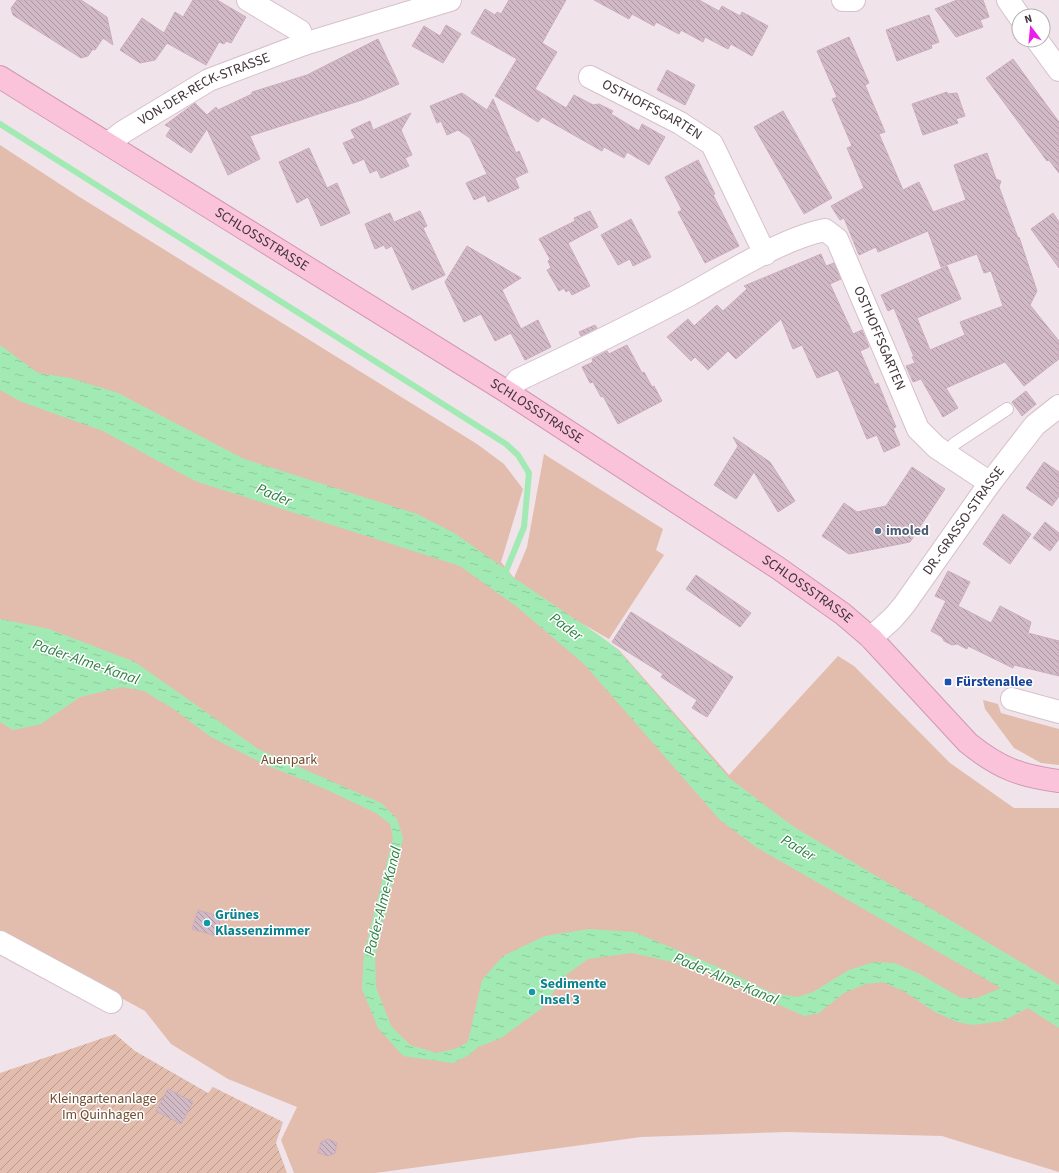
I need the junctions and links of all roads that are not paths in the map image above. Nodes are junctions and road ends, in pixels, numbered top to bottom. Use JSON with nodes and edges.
{"nodes":[{"id":1,"x":248,"y":0,"type":"edge"},
{"id":2,"x":450,"y":0,"type":"edge"},
{"id":3,"x":844,"y":0,"type":"edge"},
{"id":4,"x":854,"y":0,"type":"edge"},
{"id":5,"x":304,"y":44,"type":"junction"},
{"id":6,"x":1043,"y":48,"type":"edge"},
{"id":7,"x":1059,"y":70,"type":"edge"},
{"id":8,"x":0,"y":76,"type":"edge"},
{"id":9,"x":590,"y":77,"type":"dead end"},
{"id":10,"x":109,"y":143,"type":"junction"},
{"id":11,"x":765,"y":254,"type":"junction"},
{"id":12,"x":509,"y":393,"type":"junction"},
{"id":13,"x":1059,"y":406,"type":"edge"},
{"id":14,"x":1007,"y":410,"type":"dead end"},
{"id":15,"x":948,"y":455,"type":"junction"},
{"id":16,"x":990,"y":483,"type":"junction"},
{"id":17,"x":871,"y":638,"type":"junction"},
{"id":18,"x":1012,"y":699,"type":"dead end"},
{"id":19,"x":1059,"y":712,"type":"edge"},
{"id":20,"x":1051,"y":780,"type":"edge"},
{"id":21,"x":0,"y":942,"type":"edge"},
{"id":22,"x":111,"y":1002,"type":"dead end"}],
"edges":[{"from":1,"to":5,"type":"street"},
{"from":2,"to":5,"type":"street","name":"VON-DER-RECK-STRASSE"},
{"from":3,"to":4,"type":"street"},
{"from":5,"to":10,"type":"street","name":"VON-DER-RECK-STRASSE"},
{"from":6,"to":7,"type":"street"},
{"from":8,"to":10,"type":"street","name":"SCHLOSSSTRASSE"},
{"from":9,"to":11,"type":"street","name":"OSTHOFFSGARTEN"},
{"from":10,"to":12,"type":"street","name":"SCHLOSSSTRASSE"},
{"from":11,"to":12,"type":"street","name":"OSTHOFFSGARTEN"},
{"from":11,"to":15,"type":"street","name":"OSTHOFFSGARTEN"},
{"from":12,"to":17,"type":"street","name":"SCHLOSSSTRASSE"},
{"from":13,"to":16,"type":"street","name":"DR.-GRASSO-STRASSE"},
{"from":14,"to":15,"type":"lane"},
{"from":15,"to":16,"type":"street","name":"OSTHOFFSGARTEN"},
{"from":16,"to":17,"type":"street","name":"DR.-GRASSO-STRASSE"},
{"from":17,"to":20,"type":"street","name":"SCHLOSSSTRASSE"},
{"from":18,"to":19,"type":"street"},
{"from":21,"to":22,"type":"street"}]}
